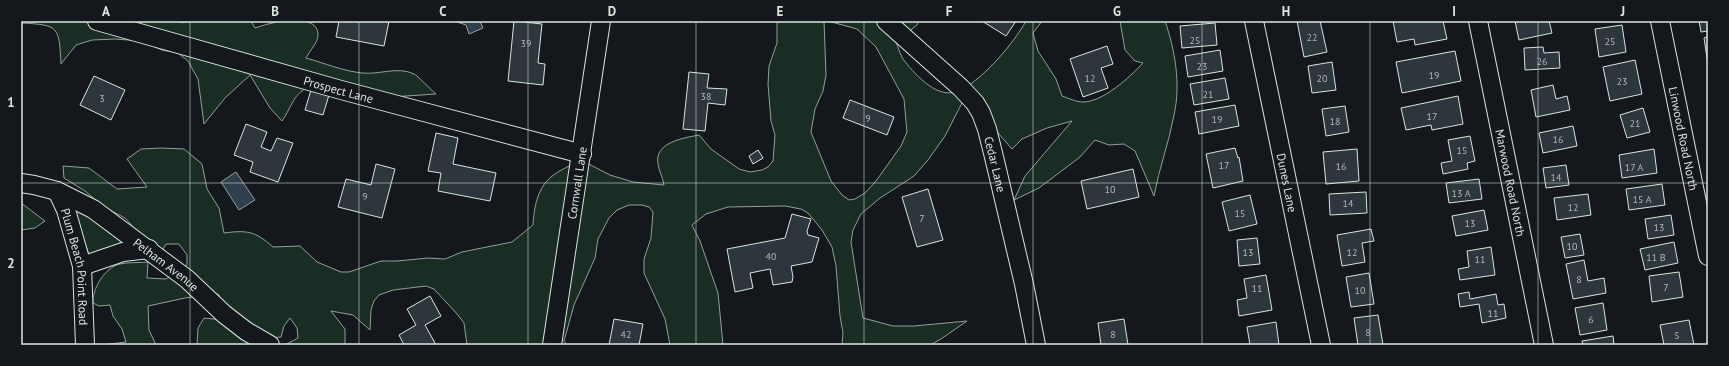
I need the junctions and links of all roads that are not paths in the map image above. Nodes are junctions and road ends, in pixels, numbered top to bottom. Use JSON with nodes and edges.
{"nodes":[{"id":1,"x":97,"y":21,"type":"edge"},
{"id":2,"x":602,"y":21,"type":"edge"},
{"id":3,"x":886,"y":21,"type":"edge"},
{"id":4,"x":1254,"y":21,"type":"edge"},
{"id":5,"x":1478,"y":21,"type":"edge"},
{"id":6,"x":1660,"y":21,"type":"edge"},
{"id":7,"x":582,"y":154,"type":"junction"},
{"id":8,"x":21,"y":183,"type":"edge"},
{"id":9,"x":57,"y":191,"type":"junction"},
{"id":10,"x":149,"y":250,"type":"junction"},
{"id":11,"x":1708,"y":256,"type":"edge"},
{"id":12,"x":82,"y":266,"type":"junction"},
{"id":13,"x":85,"y":345,"type":"edge"},
{"id":14,"x":270,"y":345,"type":"edge"},
{"id":15,"x":552,"y":345,"type":"edge"},
{"id":16,"x":1036,"y":345,"type":"edge"},
{"id":17,"x":1321,"y":345,"type":"edge"},
{"id":18,"x":1544,"y":345,"type":"edge"}],
"edges":[{"from":1,"to":7,"type":"street","name":"Prospect Lane"},
{"from":2,"to":7,"type":"street","name":"Cornwall Lane"},
{"from":3,"to":16,"type":"street","name":"Cedar Lane"},
{"from":4,"to":17,"type":"street","name":"Dunes Lane"},
{"from":5,"to":18,"type":"street","name":"Marwood Road North"},
{"from":6,"to":11,"type":"street","name":"Linwood Road North"},
{"from":7,"to":15,"type":"street","name":"Cornwall Lane"},
{"from":8,"to":9,"type":"street","name":"Pelham Avenue"},
{"from":9,"to":10,"type":"street","name":"Pelham Avenue"},
{"from":9,"to":12,"type":"street","name":"Plum Beach Point Road"},
{"from":10,"to":12,"type":"street"},
{"from":10,"to":14,"type":"street","name":"Pelham Avenue"},
{"from":12,"to":13,"type":"street","name":"Plum Beach Point Road"}]}
